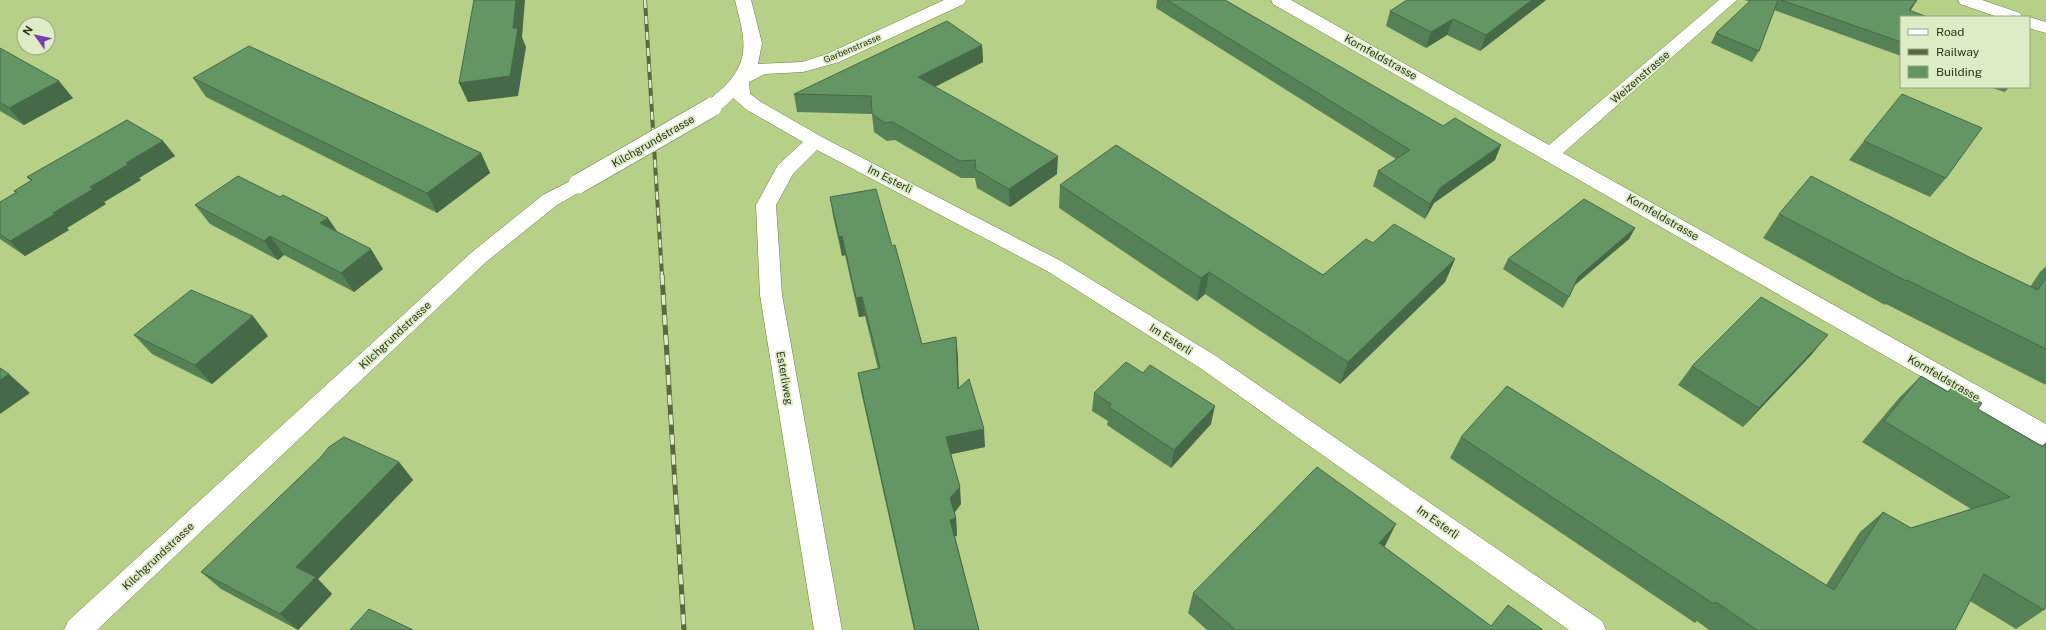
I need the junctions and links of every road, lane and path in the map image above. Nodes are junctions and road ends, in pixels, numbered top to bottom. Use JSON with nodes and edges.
{"nodes":[{"id":1,"x":743,"y":0,"type":"edge"},
{"id":2,"x":958,"y":0,"type":"edge"},
{"id":3,"x":1279,"y":0,"type":"edge"},
{"id":4,"x":1729,"y":0,"type":"edge"},
{"id":5,"x":1966,"y":0,"type":"edge"},
{"id":6,"x":2011,"y":16,"type":"edge"},
{"id":7,"x":2030,"y":22,"type":"edge"},
{"id":8,"x":2046,"y":28,"type":"edge"},
{"id":9,"x":740,"y":79,"type":"junction"},
{"id":10,"x":815,"y":141,"type":"junction"},
{"id":11,"x":1551,"y":153,"type":"junction"},
{"id":12,"x":2046,"y":436,"type":"edge"},
{"id":13,"x":78,"y":630,"type":"edge"},
{"id":14,"x":828,"y":630,"type":"edge"},
{"id":15,"x":1592,"y":630,"type":"edge"}],
"edges":[{"from":1,"to":9,"type":"street","name":"Kilchgrundstrasse"},
{"from":2,"to":9,"type":"street","name":"Garbenstrasse"},
{"from":3,"to":11,"type":"street","name":"Kornfeldstrasse"},
{"from":4,"to":11,"type":"street","name":"Weizenstrasse"},
{"from":5,"to":6,"type":"street"},
{"from":7,"to":8,"type":"street"},
{"from":9,"to":10,"type":"street","name":"Im Esterli"},
{"from":9,"to":13,"type":"street","name":"Kilchgrundstrasse","bridge":true},
{"from":10,"to":14,"type":"street","name":"Esterliweg"},
{"from":10,"to":15,"type":"street","name":"Im Esterli"},
{"from":11,"to":12,"type":"street","name":"Kornfeldstrasse"}]}
